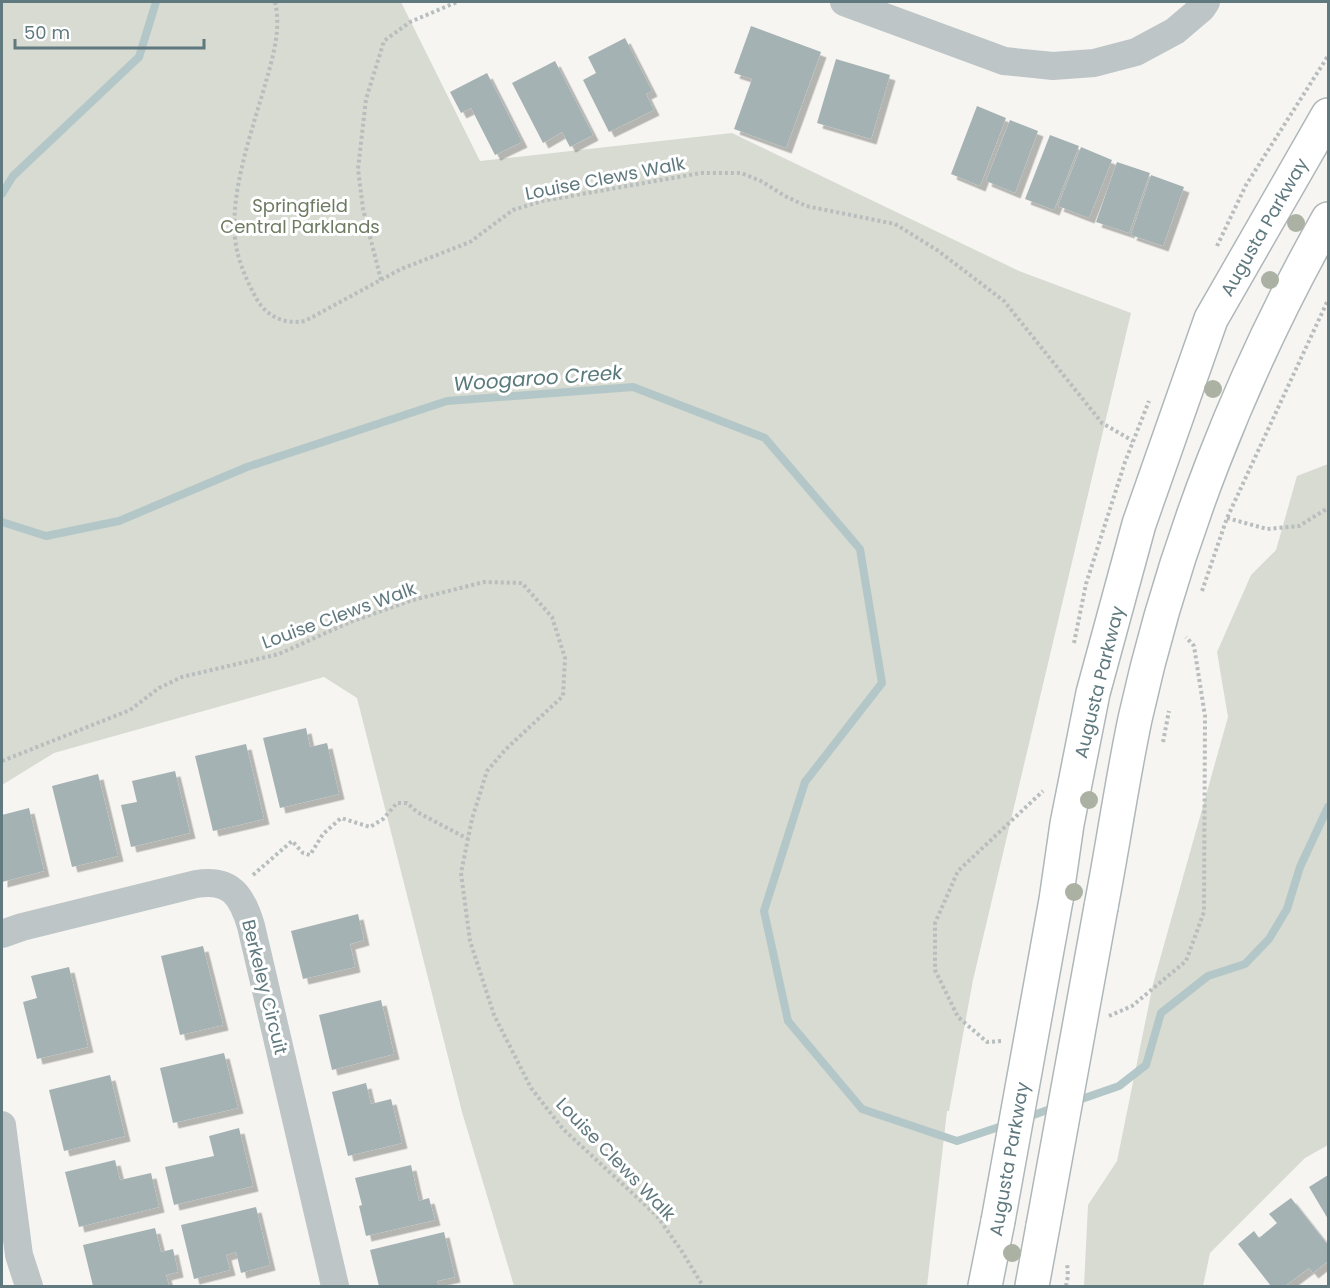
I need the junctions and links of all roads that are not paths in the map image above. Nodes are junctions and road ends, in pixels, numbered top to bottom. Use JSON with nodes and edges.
{"nodes":[{"id":1,"x":843,"y":2,"type":"edge"},
{"id":2,"x":1206,"y":2,"type":"edge"},
{"id":3,"x":1329,"y":115,"type":"edge"},
{"id":4,"x":1329,"y":219,"type":"edge"},
{"id":5,"x":2,"y":934,"type":"edge"},
{"id":6,"x":2,"y":1125,"type":"edge"},
{"id":7,"x":29,"y":1287,"type":"edge"},
{"id":8,"x":335,"y":1287,"type":"edge"},
{"id":9,"x":985,"y":1287,"type":"edge"},
{"id":10,"x":1032,"y":1287,"type":"edge"}],
"edges":[{"from":1,"to":2,"type":"street"},
{"from":3,"to":9,"type":"main road","name":"Augusta Parkway","bridge":true},
{"from":4,"to":10,"type":"main road","bridge":true},
{"from":5,"to":8,"type":"street","name":"Berkeley Circuit"},
{"from":6,"to":7,"type":"street"}]}
